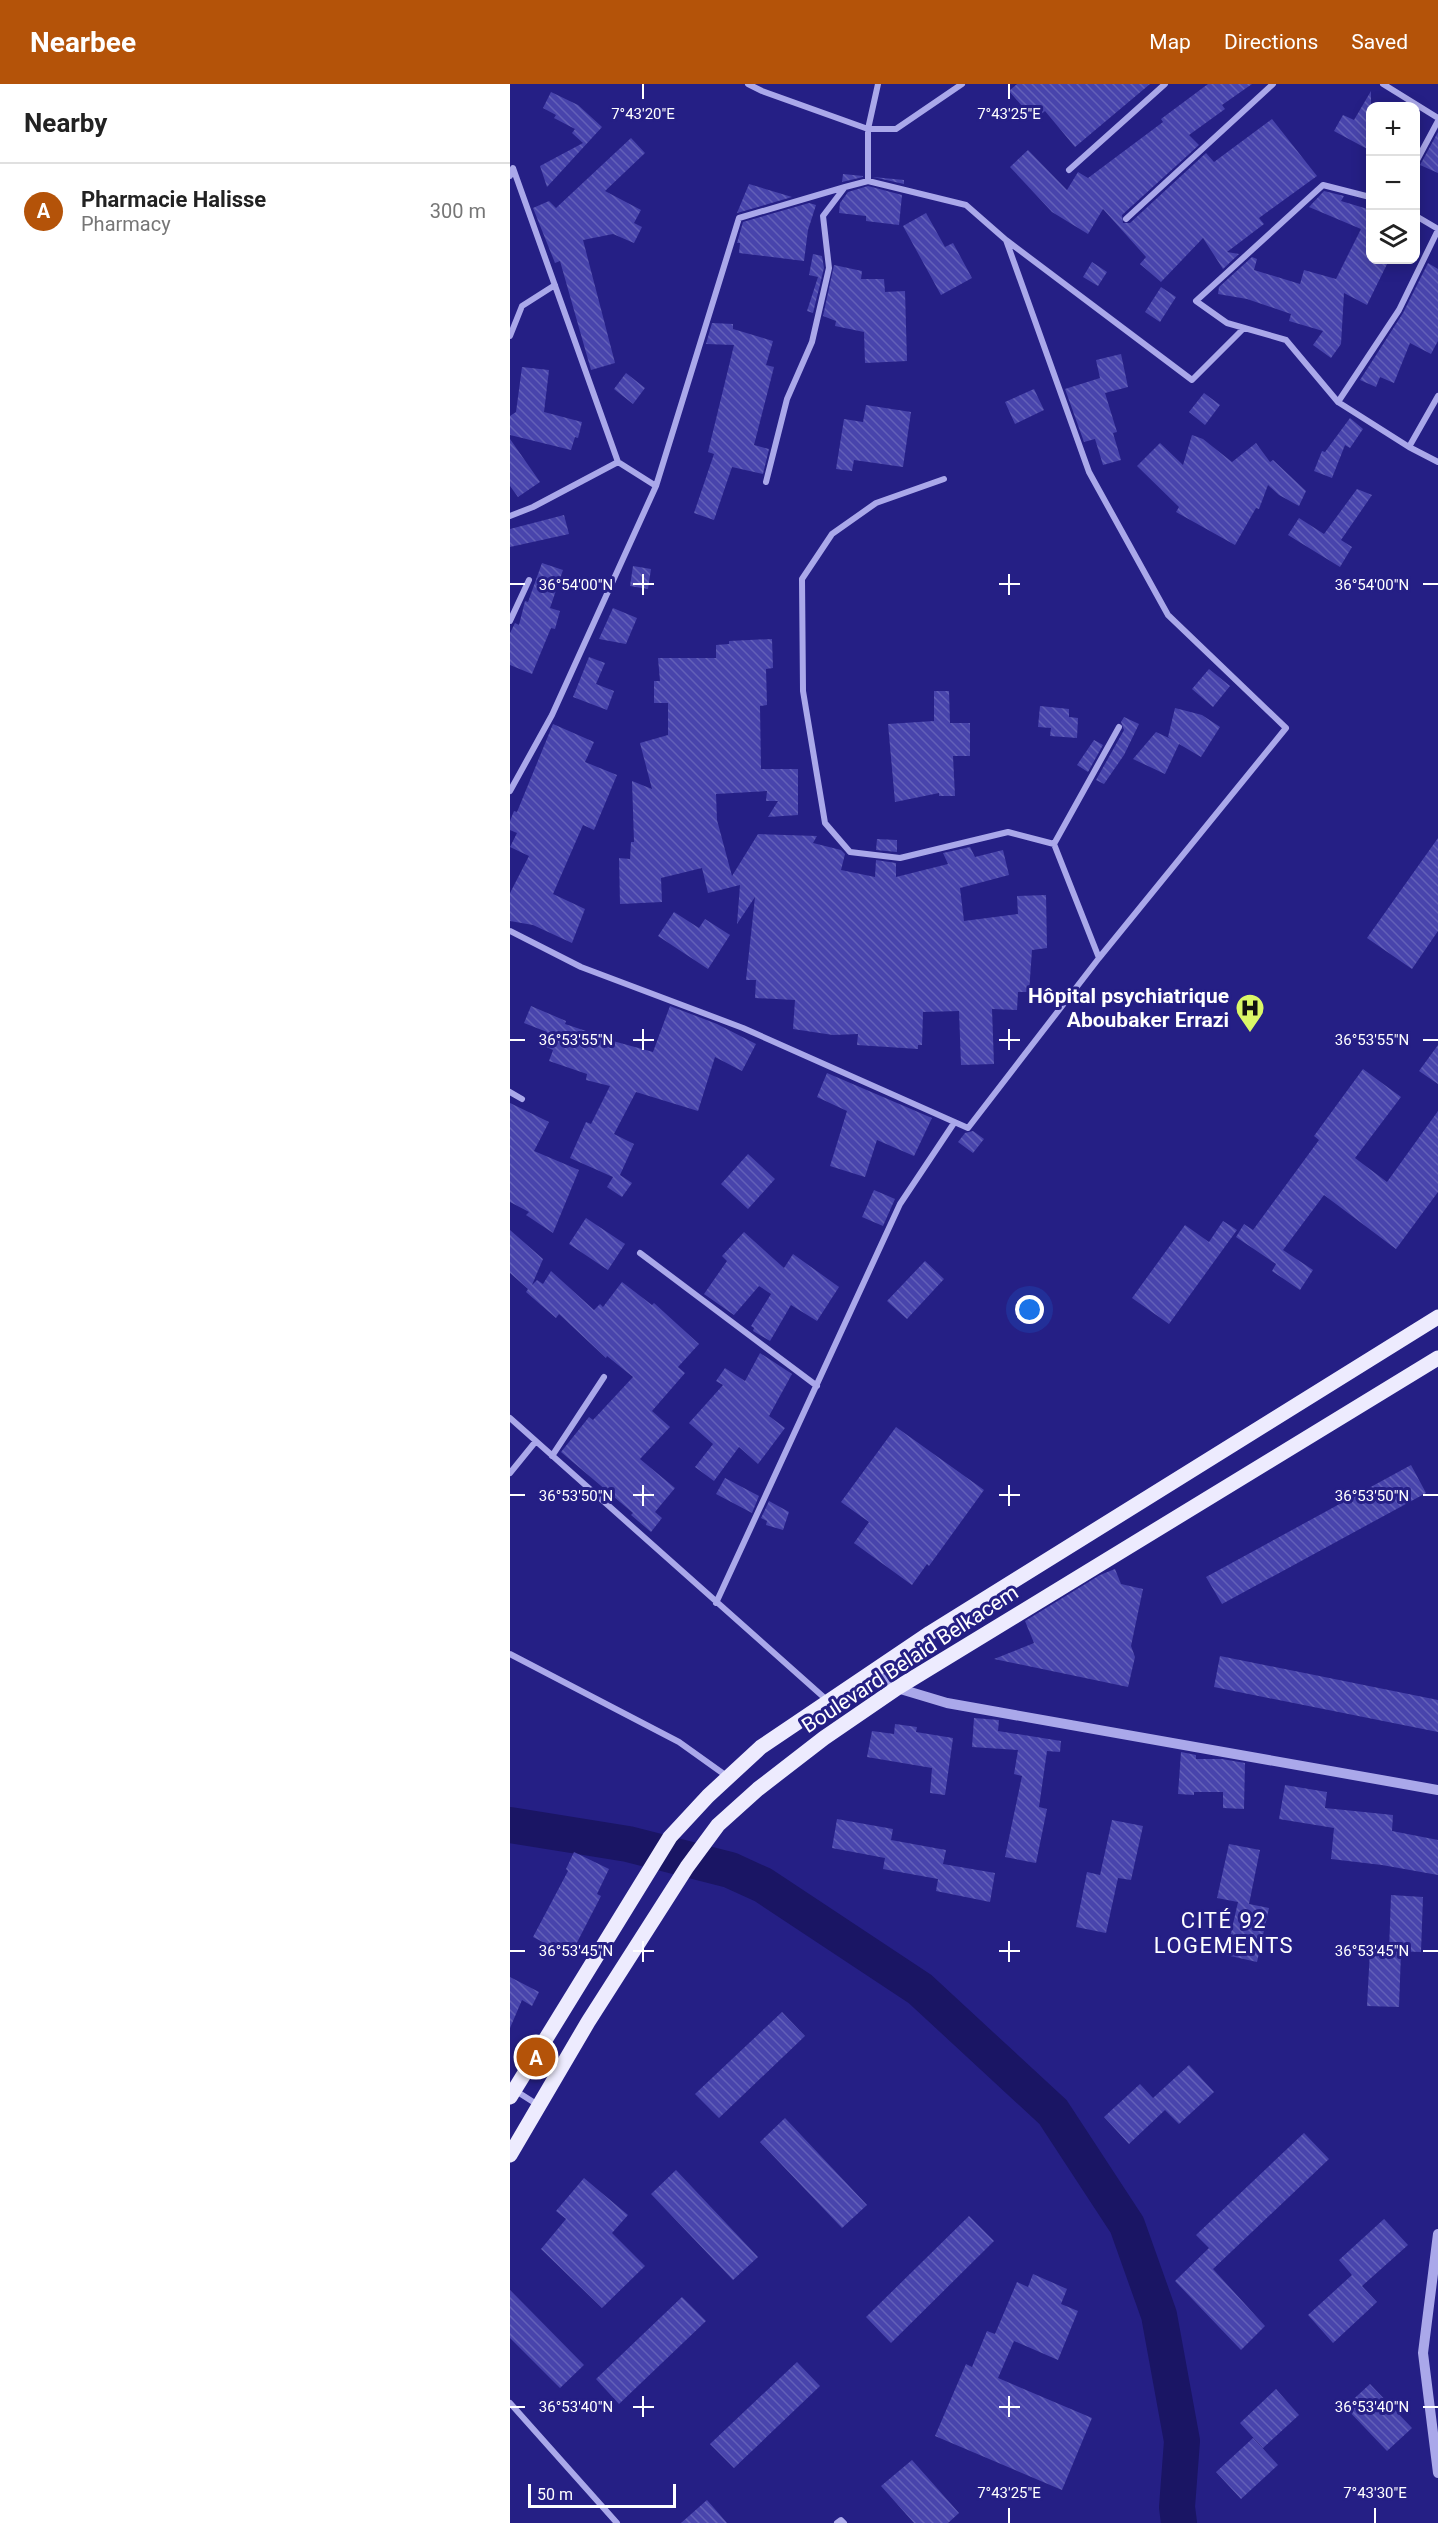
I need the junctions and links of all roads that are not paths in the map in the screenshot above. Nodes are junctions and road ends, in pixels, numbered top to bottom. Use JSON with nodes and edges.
{"nodes":[{"id":1,"x":748,"y":84,"type":"edge"},
{"id":2,"x":878,"y":84,"type":"edge"},
{"id":3,"x":962,"y":84,"type":"edge"},
{"id":4,"x":1165,"y":84,"type":"edge"},
{"id":5,"x":1273,"y":84,"type":"edge"},
{"id":6,"x":1383,"y":84,"type":"edge"},
{"id":7,"x":1438,"y":120,"type":"edge"},
{"id":8,"x":868,"y":129,"type":"junction"},
{"id":9,"x":1419,"y":156,"type":"edge"},
{"id":10,"x":1069,"y":170,"type":"dead end"},
{"id":11,"x":510,"y":176,"type":"edge"},
{"id":12,"x":868,"y":181,"type":"junction"},
{"id":13,"x":845,"y":187,"type":"junction"},
{"id":14,"x":1366,"y":196,"type":"edge"},
{"id":15,"x":1126,"y":219,"type":"dead end"},
{"id":16,"x":1420,"y":219,"type":"edge"},
{"id":17,"x":1438,"y":230,"type":"edge"},
{"id":18,"x":1006,"y":240,"type":"junction"},
{"id":19,"x":555,"y":285,"type":"junction"},
{"id":20,"x":1244,"y":328,"type":"junction"},
{"id":21,"x":510,"y":336,"type":"edge"},
{"id":22,"x":1438,"y":396,"type":"edge"},
{"id":23,"x":1338,"y":402,"type":"junction"},
{"id":24,"x":1409,"y":447,"type":"junction"},
{"id":25,"x":618,"y":462,"type":"junction"},
{"id":26,"x":1438,"y":462,"type":"edge"},
{"id":27,"x":944,"y":479,"type":"dead end"},
{"id":28,"x":766,"y":482,"type":"dead end"},
{"id":29,"x":656,"y":486,"type":"junction"},
{"id":30,"x":510,"y":516,"type":"edge"},
{"id":31,"x":529,"y":580,"type":"dead end"},
{"id":32,"x":510,"y":621,"type":"edge"},
{"id":33,"x":1119,"y":727,"type":"dead end"},
{"id":34,"x":510,"y":791,"type":"edge"},
{"id":35,"x":1054,"y":844,"type":"junction"},
{"id":36,"x":510,"y":931,"type":"edge"},
{"id":37,"x":1099,"y":958,"type":"junction"},
{"id":38,"x":510,"y":1092,"type":"edge"},
{"id":39,"x":522,"y":1099,"type":"dead end"},
{"id":40,"x":954,"y":1123,"type":"junction"},
{"id":41,"x":639,"y":1253,"type":"dead end"},
{"id":42,"x":1438,"y":1317,"type":"edge"},
{"id":43,"x":1438,"y":1359,"type":"edge"},
{"id":44,"x":604,"y":1377,"type":"dead end"},
{"id":45,"x":817,"y":1386,"type":"junction"},
{"id":46,"x":510,"y":1418,"type":"edge"},
{"id":47,"x":536,"y":1441,"type":"junction"},
{"id":48,"x":552,"y":1456,"type":"junction"},
{"id":49,"x":510,"y":1473,"type":"edge"},
{"id":50,"x":716,"y":1603,"type":"junction"},
{"id":51,"x":510,"y":1654,"type":"edge"},
{"id":52,"x":871,"y":1672,"type":"junction"},
{"id":53,"x":897,"y":1688,"type":"junction"},
{"id":54,"x":828,"y":1702,"type":"junction"},
{"id":55,"x":729,"y":1777,"type":"junction"},
{"id":56,"x":1438,"y":1790,"type":"edge"},
{"id":57,"x":511,"y":2092,"type":"edge"},
{"id":58,"x":539,"y":2106,"type":"junction"},
{"id":59,"x":510,"y":2155,"type":"edge"},
{"id":60,"x":1438,"y":2234,"type":"edge"},
{"id":61,"x":510,"y":2403,"type":"edge"},
{"id":62,"x":1438,"y":2473,"type":"edge"},
{"id":63,"x":616,"y":2523,"type":"edge"},
{"id":64,"x":837,"y":2523,"type":"edge"},
{"id":65,"x":844,"y":2523,"type":"edge"}],
"edges":[{"from":1,"to":8,"type":"street"},
{"from":2,"to":8,"type":"street"},
{"from":3,"to":8,"type":"street"},
{"from":4,"to":10,"type":"street"},
{"from":5,"to":15,"type":"street"},
{"from":6,"to":7,"type":"street"},
{"from":7,"to":9,"type":"street"},
{"from":8,"to":12,"type":"street"},
{"from":11,"to":19,"type":"street"},
{"from":12,"to":13,"type":"street"},
{"from":12,"to":18,"type":"street"},
{"from":13,"to":28,"type":"street"},
{"from":13,"to":29,"type":"street"},
{"from":14,"to":20,"type":"street"},
{"from":16,"to":17,"type":"street"},
{"from":17,"to":23,"type":"street"},
{"from":18,"to":20,"type":"street"},
{"from":18,"to":37,"type":"street"},
{"from":19,"to":21,"type":"street"},
{"from":19,"to":25,"type":"street"},
{"from":20,"to":23,"type":"street"},
{"from":22,"to":24,"type":"street"},
{"from":23,"to":24,"type":"street"},
{"from":24,"to":26,"type":"street"},
{"from":25,"to":29,"type":"street"},
{"from":25,"to":30,"type":"street"},
{"from":27,"to":35,"type":"street"},
{"from":29,"to":34,"type":"street"},
{"from":31,"to":32,"type":"street"},
{"from":33,"to":35,"type":"street"},
{"from":35,"to":37,"type":"street"},
{"from":36,"to":40,"type":"street"},
{"from":37,"to":40,"type":"street"},
{"from":38,"to":39,"type":"street"},
{"from":40,"to":45,"type":"street"},
{"from":41,"to":45,"type":"street"},
{"from":42,"to":52,"type":"main road","name":"Boulevard Belaid Belkacem"},
{"from":43,"to":53,"type":"main road","name":"Boulevard Belaid Belkacem"},
{"from":44,"to":48,"type":"street"},
{"from":45,"to":50,"type":"street"},
{"from":46,"to":47,"type":"street"},
{"from":47,"to":48,"type":"street"},
{"from":47,"to":49,"type":"street"},
{"from":48,"to":50,"type":"street"},
{"from":50,"to":54,"type":"street"},
{"from":51,"to":55,"type":"street"},
{"from":52,"to":53,"type":"street"},
{"from":52,"to":54,"type":"main road","name":"Boulevard Belaid Belkacem"},
{"from":53,"to":56,"type":"street"},
{"from":53,"to":58,"type":"main road","name":"Boulevard Belaid Belkacem"},
{"from":54,"to":55,"type":"main road","name":"Boulevard Belaid Belkacem"},
{"from":55,"to":57,"type":"main road","name":"Boulevard Belaid Belkacem"},
{"from":57,"to":58,"type":"street"},
{"from":58,"to":59,"type":"main road","name":"Boulevard Belaid Belkacem"},
{"from":60,"to":62,"type":"street"},
{"from":61,"to":63,"type":"street"},
{"from":64,"to":65,"type":"street"}]}
